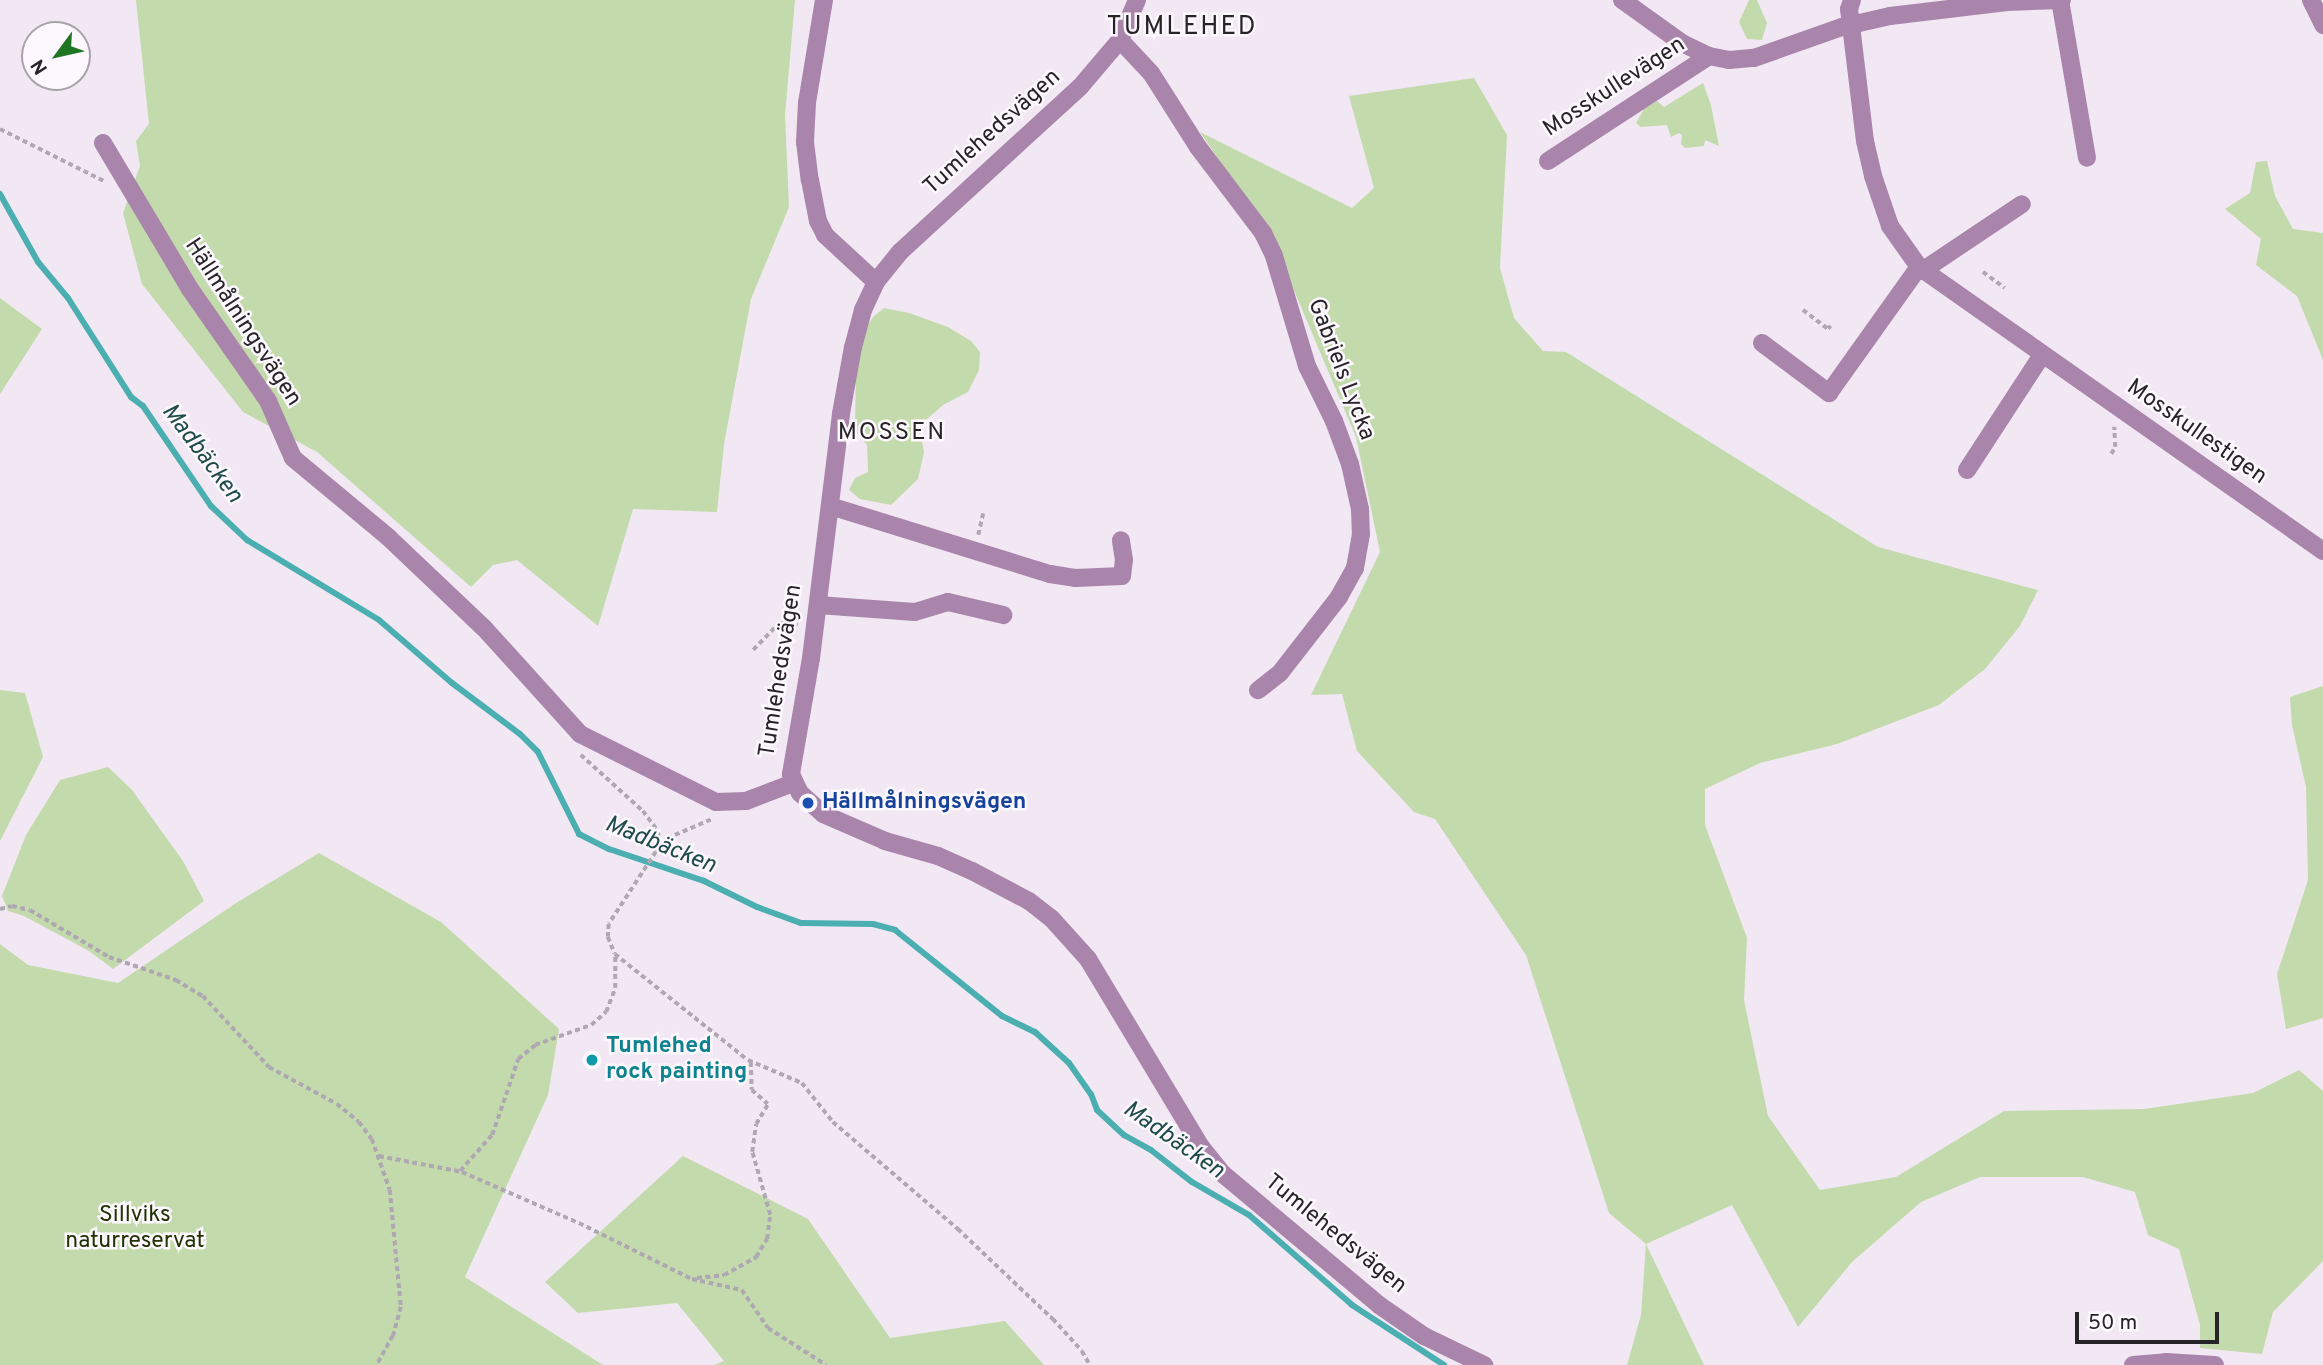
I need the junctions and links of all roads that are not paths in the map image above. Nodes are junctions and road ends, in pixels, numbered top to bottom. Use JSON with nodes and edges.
{"nodes":[{"id":1,"x":824,"y":0,"type":"edge"},
{"id":2,"x":1137,"y":0,"type":"edge"},
{"id":3,"x":1622,"y":0,"type":"edge"},
{"id":4,"x":1852,"y":0,"type":"edge"},
{"id":5,"x":2061,"y":0,"type":"edge"},
{"id":6,"x":2311,"y":0,"type":"edge"},
{"id":7,"x":1852,"y":24,"type":"junction"},
{"id":8,"x":2323,"y":25,"type":"edge"},
{"id":9,"x":1119,"y":40,"type":"junction"},
{"id":10,"x":1709,"y":56,"type":"junction"},
{"id":11,"x":103,"y":143,"type":"dead end"},
{"id":12,"x":2087,"y":158,"type":"dead end"},
{"id":13,"x":1548,"y":161,"type":"dead end"},
{"id":14,"x":2022,"y":204,"type":"dead end"},
{"id":15,"x":1921,"y":269,"type":"junction"},
{"id":16,"x":876,"y":282,"type":"junction"},
{"id":17,"x":1762,"y":342,"type":"dead end"},
{"id":18,"x":2042,"y":355,"type":"junction"},
{"id":19,"x":1968,"y":470,"type":"dead end"},
{"id":20,"x":830,"y":506,"type":"junction"},
{"id":21,"x":1121,"y":540,"type":"dead end"},
{"id":22,"x":2323,"y":551,"type":"edge"},
{"id":23,"x":818,"y":605,"type":"junction"},
{"id":24,"x":1003,"y":615,"type":"dead end"},
{"id":25,"x":1258,"y":690,"type":"dead end"},
{"id":26,"x":793,"y":783,"type":"junction"},
{"id":27,"x":1484,"y":1365,"type":"edge"},
{"id":28,"x":2133,"y":1365,"type":"edge"},
{"id":29,"x":2215,"y":1365,"type":"edge"}],
"edges":[{"from":1,"to":16,"type":"street"},
{"from":2,"to":9,"type":"street","name":"Tumlehedsvägen"},
{"from":3,"to":10,"type":"street","name":"Mosskullevägen"},
{"from":4,"to":7,"type":"street","name":"Mosskullestigen"},
{"from":5,"to":7,"type":"street","name":"Mosskullevägen"},
{"from":5,"to":12,"type":"street","name":"Mosskullevägen"},
{"from":6,"to":8,"type":"street"},
{"from":7,"to":10,"type":"street","name":"Mosskullevägen"},
{"from":7,"to":15,"type":"street","name":"Mosskullestigen"},
{"from":9,"to":16,"type":"street","name":"Tumlehedsvägen"},
{"from":9,"to":25,"type":"street","name":"Gabriels Lycka"},
{"from":10,"to":13,"type":"street","name":"Mosskullevägen"},
{"from":11,"to":26,"type":"street","name":"Hällmålningsvägen"},
{"from":14,"to":15,"type":"street"},
{"from":15,"to":17,"type":"street"},
{"from":15,"to":18,"type":"street","name":"Mosskullestigen"},
{"from":16,"to":20,"type":"street","name":"Tumlehedsvägen"},
{"from":18,"to":19,"type":"street"},
{"from":18,"to":22,"type":"street","name":"Mosskullestigen"},
{"from":20,"to":21,"type":"street"},
{"from":20,"to":23,"type":"street","name":"Tumlehedsvägen"},
{"from":23,"to":24,"type":"street"},
{"from":23,"to":26,"type":"street","name":"Tumlehedsvägen"},
{"from":26,"to":27,"type":"street","name":"Tumlehedsvägen"},
{"from":28,"to":29,"type":"street"}]}
